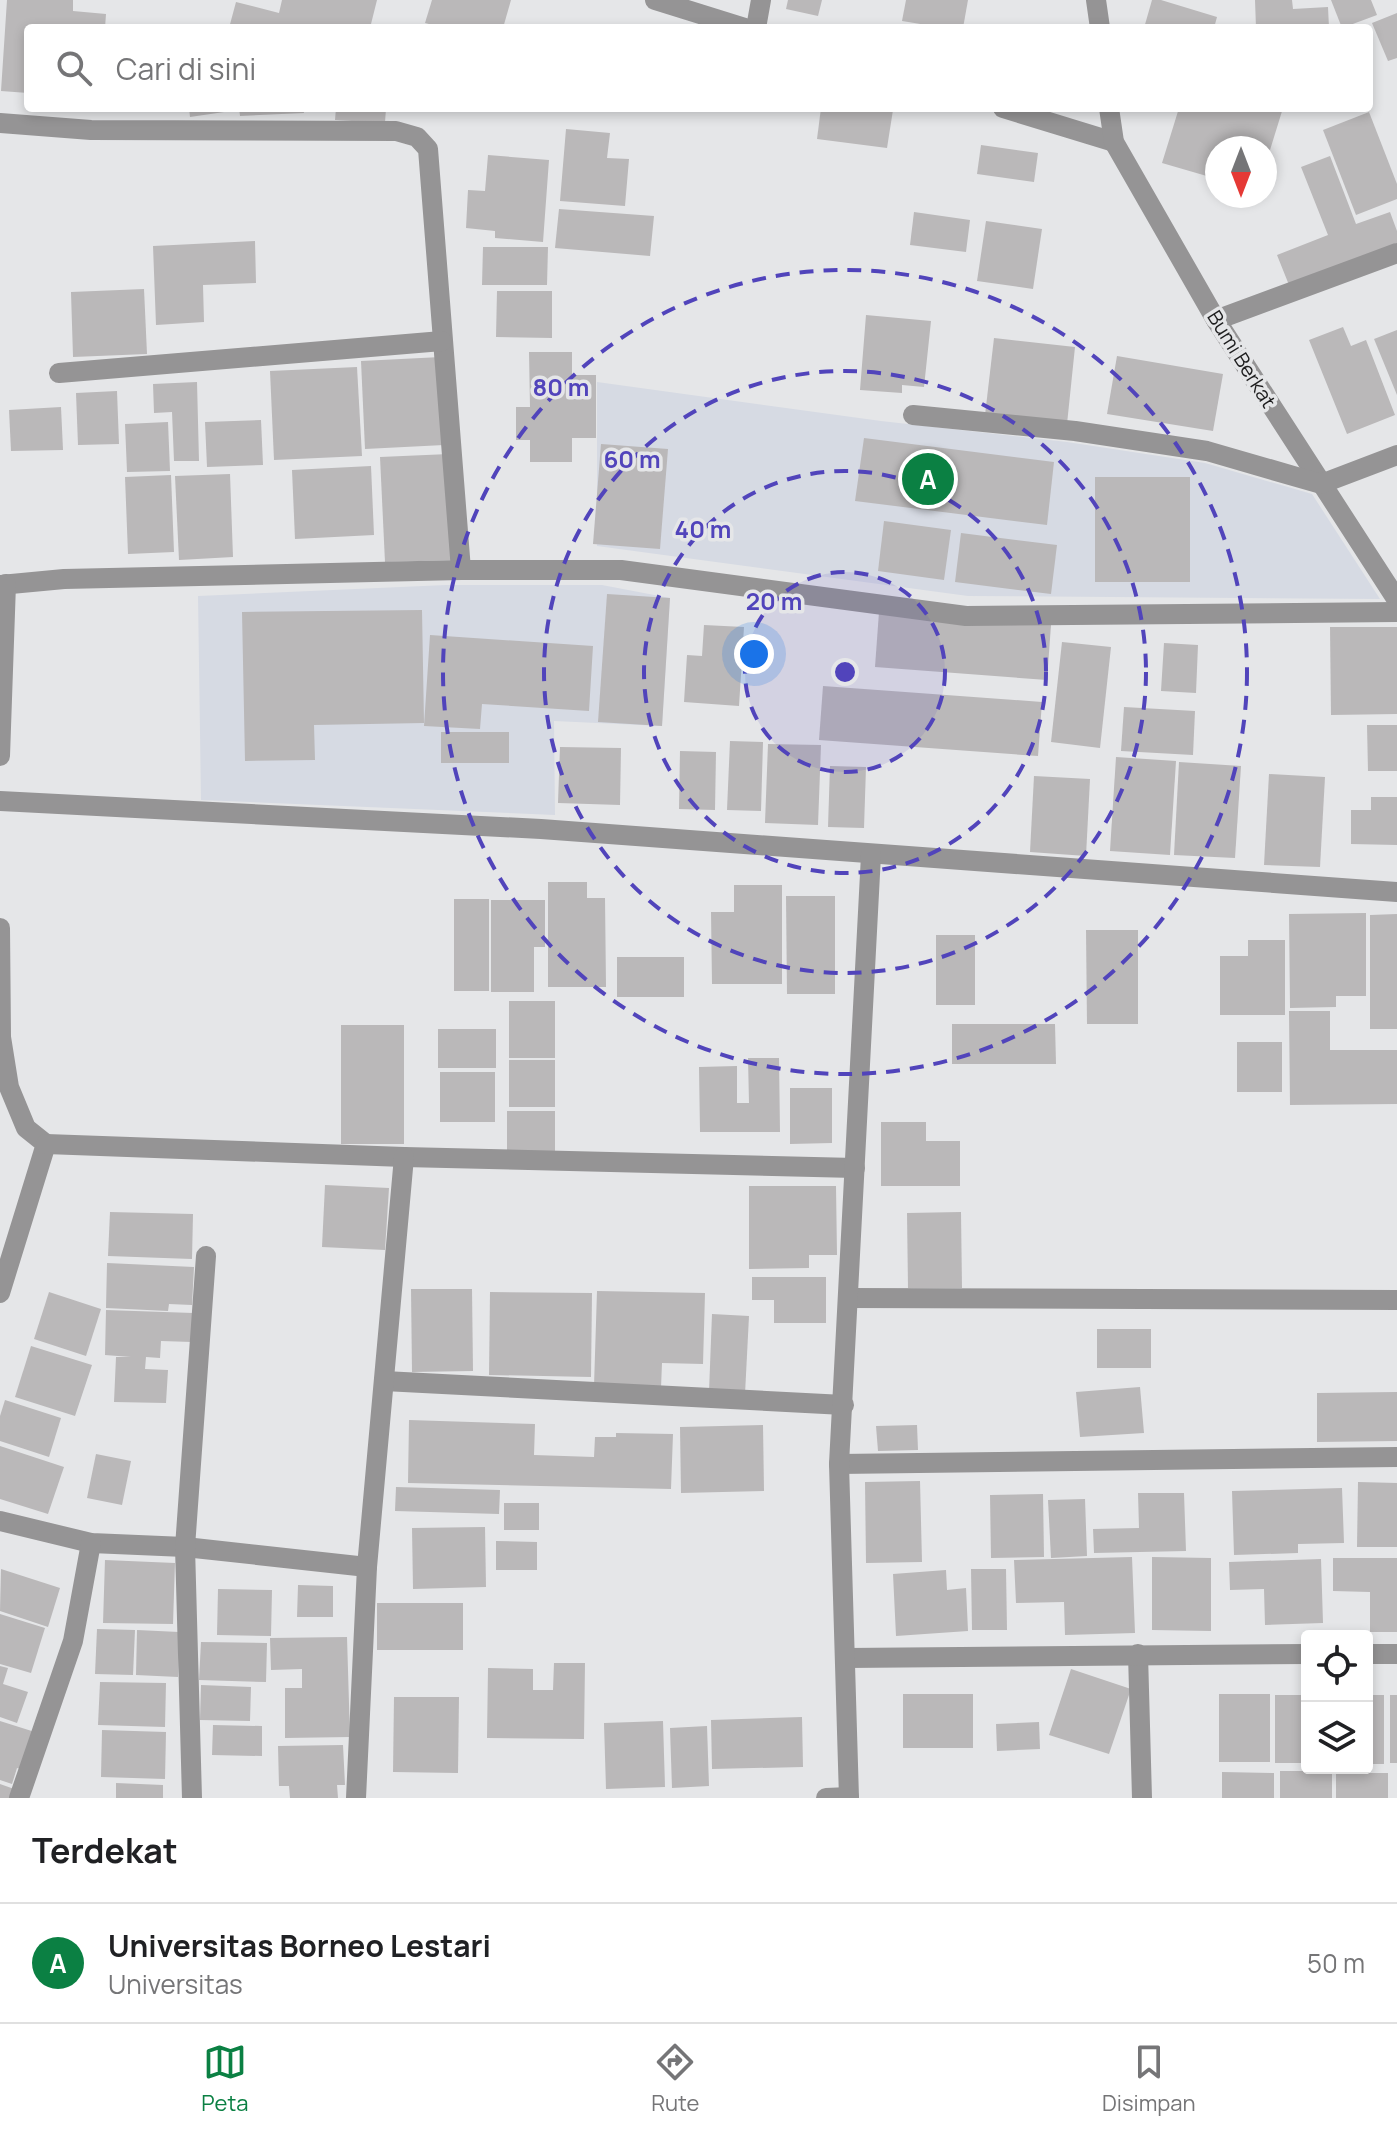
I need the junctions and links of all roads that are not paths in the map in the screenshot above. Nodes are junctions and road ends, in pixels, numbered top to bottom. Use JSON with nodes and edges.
{"nodes":[{"id":1,"x":655,"y":0,"type":"edge"},
{"id":2,"x":761,"y":0,"type":"edge"},
{"id":3,"x":1096,"y":0,"type":"edge"},
{"id":4,"x":732,"y":24,"type":"edge"},
{"id":5,"x":757,"y":24,"type":"edge"},
{"id":6,"x":1099,"y":24,"type":"edge"},
{"id":7,"x":1016,"y":112,"type":"edge"},
{"id":8,"x":1110,"y":112,"type":"edge"},
{"id":9,"x":0,"y":123,"type":"edge"},
{"id":10,"x":1114,"y":142,"type":"junction"},
{"id":11,"x":1397,"y":253,"type":"edge"},
{"id":12,"x":1216,"y":320,"type":"junction"},
{"id":13,"x":442,"y":341,"type":"junction"},
{"id":14,"x":59,"y":373,"type":"dead end"},
{"id":15,"x":913,"y":415,"type":"dead end"},
{"id":16,"x":1397,"y":455,"type":"edge"},
{"id":17,"x":1321,"y":484,"type":"junction"},
{"id":18,"x":461,"y":570,"type":"junction"},
{"id":19,"x":3,"y":584,"type":"edge"},
{"id":20,"x":1397,"y":600,"type":"edge"},
{"id":21,"x":1397,"y":612,"type":"edge"},
{"id":22,"x":0,"y":756,"type":"edge"},
{"id":23,"x":0,"y":801,"type":"edge"},
{"id":24,"x":871,"y":855,"type":"junction"},
{"id":25,"x":1397,"y":892,"type":"edge"},
{"id":26,"x":0,"y":928,"type":"edge"},
{"id":27,"x":1,"y":1037,"type":"edge"},
{"id":28,"x":46,"y":1144,"type":"junction"},
{"id":29,"x":404,"y":1157,"type":"junction"},
{"id":30,"x":855,"y":1168,"type":"junction"},
{"id":31,"x":206,"y":1256,"type":"dead end"},
{"id":32,"x":0,"y":1293,"type":"edge"},
{"id":33,"x":848,"y":1298,"type":"junction"},
{"id":34,"x":1397,"y":1300,"type":"edge"},
{"id":35,"x":384,"y":1381,"type":"junction"},
{"id":36,"x":844,"y":1405,"type":"junction"},
{"id":37,"x":1397,"y":1457,"type":"edge"},
{"id":38,"x":839,"y":1464,"type":"junction"},
{"id":39,"x":0,"y":1521,"type":"edge"},
{"id":40,"x":91,"y":1543,"type":"junction"},
{"id":41,"x":185,"y":1547,"type":"junction"},
{"id":42,"x":367,"y":1567,"type":"junction"},
{"id":43,"x":1138,"y":1654,"type":"junction"},
{"id":44,"x":1301,"y":1654,"type":"edge"},
{"id":45,"x":1373,"y":1654,"type":"edge"},
{"id":46,"x":1397,"y":1654,"type":"edge"},
{"id":47,"x":847,"y":1658,"type":"junction"},
{"id":48,"x":19,"y":1798,"type":"edge"},
{"id":49,"x":192,"y":1798,"type":"edge"},
{"id":50,"x":356,"y":1798,"type":"edge"},
{"id":51,"x":826,"y":1798,"type":"edge"},
{"id":52,"x":849,"y":1798,"type":"edge"},
{"id":53,"x":1142,"y":1798,"type":"edge"}],
"edges":[{"from":1,"to":4,"type":"street"},
{"from":2,"to":5,"type":"street"},
{"from":3,"to":6,"type":"street"},
{"from":7,"to":10,"type":"street"},
{"from":8,"to":10,"type":"street","name":"Bumi Berkat"},
{"from":9,"to":13,"type":"street"},
{"from":10,"to":12,"type":"street","name":"Bumi Berkat"},
{"from":11,"to":12,"type":"street"},
{"from":12,"to":17,"type":"street","name":"Bumi Berkat"},
{"from":13,"to":14,"type":"street"},
{"from":13,"to":18,"type":"street"},
{"from":15,"to":17,"type":"street"},
{"from":16,"to":17,"type":"street"},
{"from":17,"to":20,"type":"street","name":"Bumi Berkat"},
{"from":18,"to":19,"type":"street"},
{"from":18,"to":21,"type":"street"},
{"from":19,"to":22,"type":"street"},
{"from":23,"to":24,"type":"street"},
{"from":24,"to":25,"type":"street"},
{"from":24,"to":30,"type":"street"},
{"from":26,"to":27,"type":"street"},
{"from":27,"to":28,"type":"street"},
{"from":28,"to":29,"type":"street"},
{"from":28,"to":32,"type":"street"},
{"from":29,"to":30,"type":"street"},
{"from":29,"to":35,"type":"street"},
{"from":30,"to":33,"type":"street"},
{"from":31,"to":41,"type":"street"},
{"from":33,"to":34,"type":"street"},
{"from":33,"to":36,"type":"street"},
{"from":35,"to":36,"type":"street"},
{"from":35,"to":42,"type":"street"},
{"from":36,"to":38,"type":"street"},
{"from":37,"to":38,"type":"street"},
{"from":38,"to":47,"type":"street"},
{"from":39,"to":40,"type":"street"},
{"from":40,"to":41,"type":"street"},
{"from":40,"to":48,"type":"street"},
{"from":41,"to":42,"type":"street"},
{"from":41,"to":49,"type":"street"},
{"from":42,"to":50,"type":"street"},
{"from":43,"to":44,"type":"street"},
{"from":43,"to":47,"type":"street"},
{"from":43,"to":53,"type":"street"},
{"from":45,"to":46,"type":"street"},
{"from":47,"to":52,"type":"street"},
{"from":51,"to":52,"type":"street"}]}
